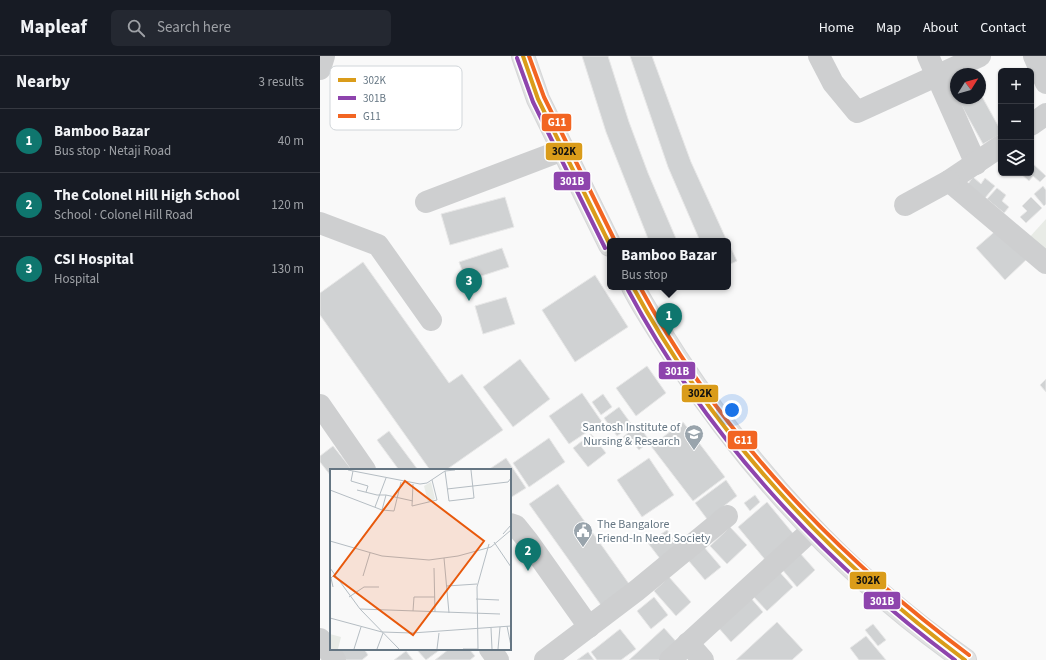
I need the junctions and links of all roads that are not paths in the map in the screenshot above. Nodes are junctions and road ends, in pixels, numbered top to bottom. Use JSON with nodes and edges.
{"nodes":[{"id":1,"x":523,"y":56,"type":"edge"},
{"id":2,"x":819,"y":56,"type":"edge"},
{"id":3,"x":928,"y":56,"type":"edge"},
{"id":4,"x":980,"y":56,"type":"edge"},
{"id":5,"x":1034,"y":56,"type":"edge"},
{"id":6,"x":937,"y":76,"type":"junction"},
{"id":7,"x":1046,"y":83,"type":"edge"},
{"id":8,"x":1046,"y":114,"type":"edge"},
{"id":9,"x":1034,"y":123,"type":"edge"},
{"id":10,"x":998,"y":148,"type":"edge"},
{"id":11,"x":563,"y":150,"type":"junction"},
{"id":12,"x":976,"y":164,"type":"junction"},
{"id":13,"x":949,"y":181,"type":"junction"},
{"id":14,"x":426,"y":202,"type":"dead end"},
{"id":15,"x":905,"y":205,"type":"dead end"},
{"id":16,"x":320,"y":223,"type":"edge"},
{"id":17,"x":607,"y":238,"type":"edge"},
{"id":18,"x":1046,"y":263,"type":"edge"},
{"id":19,"x":634,"y":290,"type":"edge"},
{"id":20,"x":431,"y":320,"type":"dead end"},
{"id":21,"x":320,"y":405,"type":"edge"},
{"id":22,"x":364,"y":469,"type":"edge"},
{"id":23,"x":727,"y":516,"type":"dead end"},
{"id":24,"x":511,"y":524,"type":"edge"},
{"id":25,"x":814,"y":529,"type":"junction"},
{"id":26,"x":589,"y":626,"type":"junction"},
{"id":27,"x":320,"y":639,"type":"edge"},
{"id":28,"x":688,"y":643,"type":"junction"},
{"id":29,"x":491,"y":650,"type":"edge"},
{"id":30,"x":335,"y":660,"type":"edge"},
{"id":31,"x":498,"y":660,"type":"edge"},
{"id":32,"x":545,"y":660,"type":"edge"},
{"id":33,"x":670,"y":660,"type":"edge"},
{"id":34,"x":703,"y":660,"type":"edge"},
{"id":35,"x":965,"y":660,"type":"edge"}],
"edges":[{"from":1,"to":11,"type":"main road"},
{"from":2,"to":6,"type":"street"},
{"from":3,"to":6,"type":"street"},
{"from":4,"to":6,"type":"street"},
{"from":5,"to":7,"type":"street"},
{"from":6,"to":12,"type":"street"},
{"from":8,"to":9,"type":"street"},
{"from":10,"to":12,"type":"street"},
{"from":11,"to":14,"type":"street"},
{"from":11,"to":17,"type":"main road"},
{"from":12,"to":13,"type":"street"},
{"from":13,"to":15,"type":"street"},
{"from":13,"to":18,"type":"street"},
{"from":16,"to":20,"type":"street"},
{"from":19,"to":25,"type":"main road"},
{"from":21,"to":22,"type":"street"},
{"from":23,"to":26,"type":"street"},
{"from":24,"to":26,"type":"street"},
{"from":25,"to":28,"type":"street"},
{"from":25,"to":35,"type":"main road"},
{"from":26,"to":32,"type":"street"},
{"from":27,"to":30,"type":"street"},
{"from":28,"to":33,"type":"street"},
{"from":28,"to":34,"type":"street"},
{"from":29,"to":31,"type":"street"}]}
